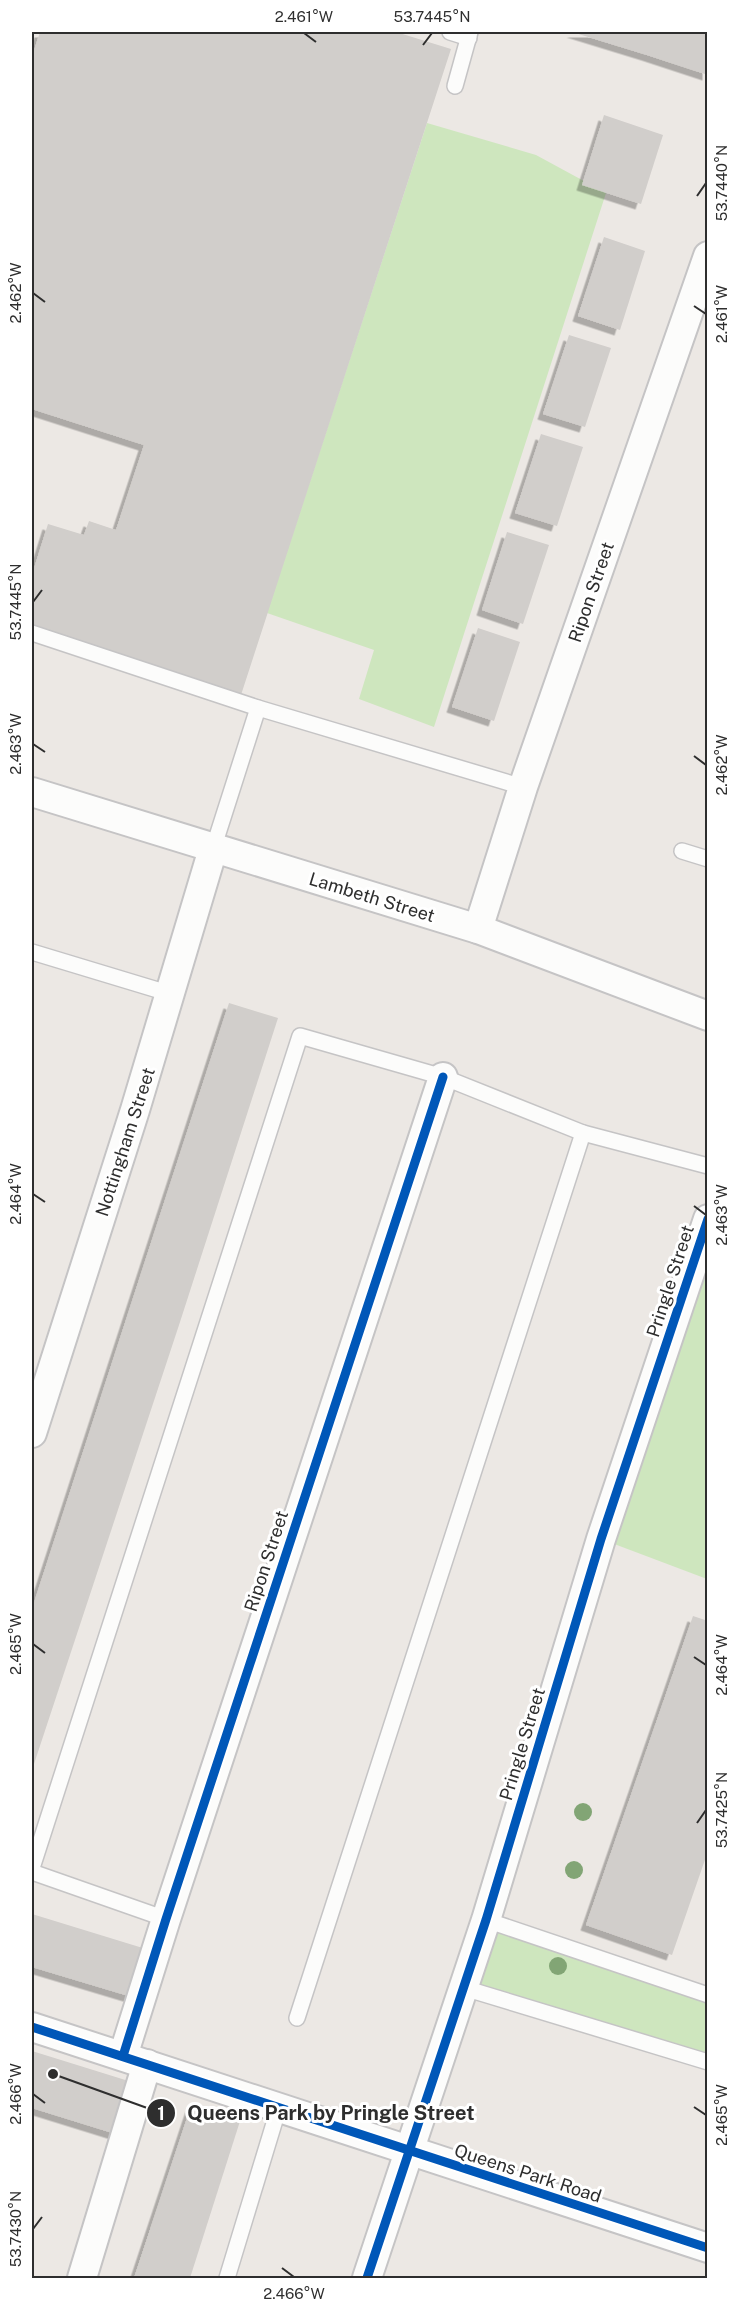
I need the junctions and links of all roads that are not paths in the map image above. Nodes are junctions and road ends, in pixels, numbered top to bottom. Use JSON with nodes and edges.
{"nodes":[{"id":1,"x":450,"y":32,"type":"edge"},
{"id":2,"x":470,"y":34,"type":"edge"},
{"id":3,"x":455,"y":86,"type":"dead end"},
{"id":4,"x":708,"y":256,"type":"edge"},
{"id":5,"x":32,"y":633,"type":"edge"},
{"id":6,"x":258,"y":708,"type":"junction"},
{"id":7,"x":523,"y":787,"type":"junction"},
{"id":8,"x":32,"y":792,"type":"edge"},
{"id":9,"x":213,"y":849,"type":"junction"},
{"id":10,"x":682,"y":851,"type":"dead end"},
{"id":11,"x":708,"y":859,"type":"edge"},
{"id":12,"x":478,"y":929,"type":"junction"},
{"id":13,"x":32,"y":952,"type":"edge"},
{"id":14,"x":171,"y":994,"type":"junction"},
{"id":15,"x":708,"y":1016,"type":"edge"},
{"id":16,"x":443,"y":1077,"type":"junction"},
{"id":17,"x":583,"y":1133,"type":"junction"},
{"id":18,"x":708,"y":1166,"type":"edge"},
{"id":19,"x":708,"y":1219,"type":"edge"},
{"id":20,"x":32,"y":1433,"type":"edge"},
{"id":21,"x":32,"y":1870,"type":"edge"},
{"id":22,"x":166,"y":1919,"type":"junction"},
{"id":23,"x":486,"y":1920,"type":"junction"},
{"id":24,"x":464,"y":1988,"type":"junction"},
{"id":25,"x":708,"y":1995,"type":"edge"},
{"id":26,"x":297,"y":2018,"type":"dead end"},
{"id":27,"x":32,"y":2026,"type":"edge"},
{"id":28,"x":135,"y":2060,"type":"junction"},
{"id":29,"x":708,"y":2062,"type":"edge"},
{"id":30,"x":279,"y":2107,"type":"junction"},
{"id":31,"x":409,"y":2151,"type":"junction"},
{"id":32,"x":708,"y":2248,"type":"edge"},
{"id":33,"x":82,"y":2278,"type":"edge"},
{"id":34,"x":227,"y":2278,"type":"edge"},
{"id":35,"x":367,"y":2278,"type":"edge"}],
"edges":[{"from":1,"to":2,"type":"lane"},
{"from":2,"to":3,"type":"lane"},
{"from":4,"to":7,"type":"street","name":"Ripon Street"},
{"from":5,"to":6,"type":"lane"},
{"from":6,"to":7,"type":"lane"},
{"from":6,"to":9,"type":"lane"},
{"from":7,"to":12,"type":"street","name":"Ripon Street"},
{"from":8,"to":9,"type":"street","name":"Lambeth Street"},
{"from":9,"to":12,"type":"street","name":"Lambeth Street"},
{"from":9,"to":14,"type":"street","name":"Nottingham Street"},
{"from":10,"to":11,"type":"lane"},
{"from":12,"to":15,"type":"street","name":"Lambeth Street"},
{"from":13,"to":14,"type":"lane"},
{"from":14,"to":20,"type":"street","name":"Nottingham Street"},
{"from":16,"to":17,"type":"lane"},
{"from":16,"to":21,"type":"lane"},
{"from":16,"to":22,"type":"street","name":"Ripon Street"},
{"from":17,"to":18,"type":"lane"},
{"from":17,"to":26,"type":"lane"},
{"from":19,"to":23,"type":"street","name":"Pringle Street"},
{"from":21,"to":22,"type":"lane"},
{"from":22,"to":28,"type":"street","name":"Ripon Street"},
{"from":23,"to":24,"type":"street","name":"Pringle Street"},
{"from":23,"to":25,"type":"lane"},
{"from":24,"to":29,"type":"lane"},
{"from":24,"to":31,"type":"street","name":"Pringle Street"},
{"from":27,"to":28,"type":"street","name":"Queens Park Road"},
{"from":28,"to":30,"type":"street","name":"Queens Park Road"},
{"from":28,"to":33,"type":"street","name":"Ripon Street"},
{"from":30,"to":31,"type":"street","name":"Queens Park Road"},
{"from":30,"to":34,"type":"lane"},
{"from":31,"to":32,"type":"street","name":"Queens Park Road"},
{"from":31,"to":35,"type":"street","name":"Pringle Street"}]}
